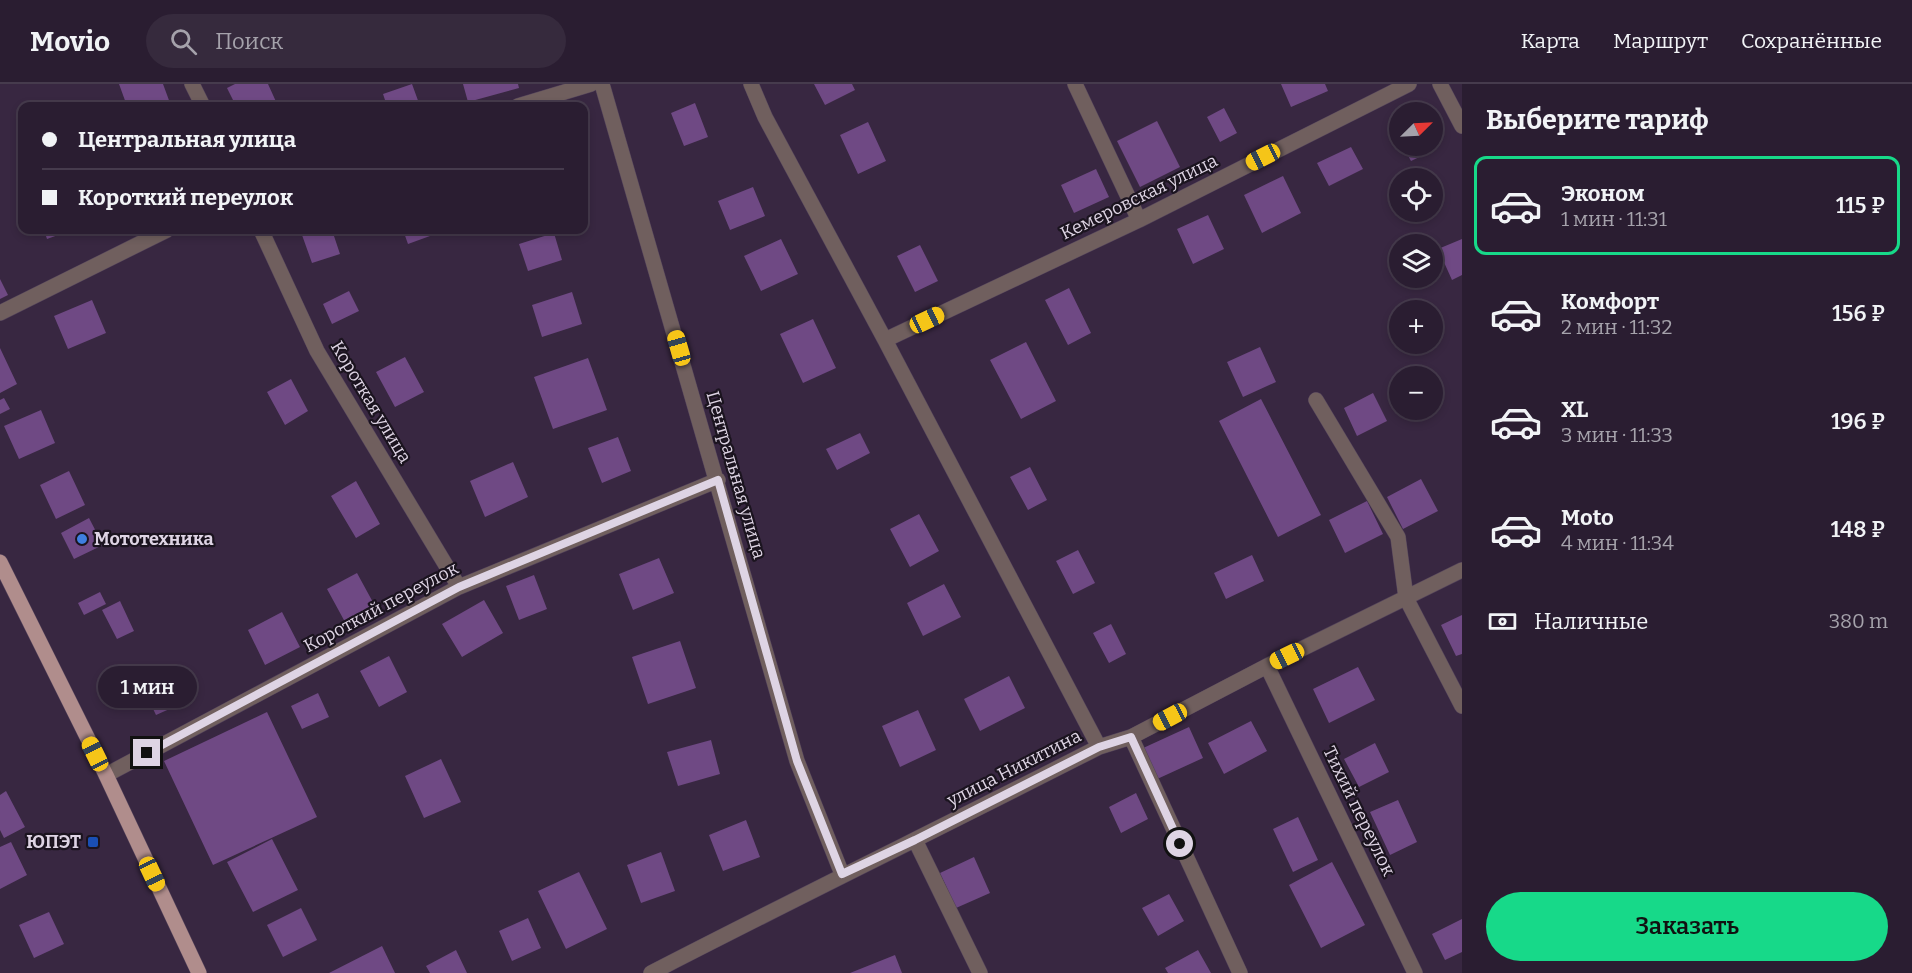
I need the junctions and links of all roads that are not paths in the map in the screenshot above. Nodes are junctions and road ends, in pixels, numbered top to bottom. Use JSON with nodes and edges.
{"nodes":[{"id":1,"x":192,"y":84,"type":"edge"},
{"id":2,"x":591,"y":84,"type":"edge"},
{"id":3,"x":602,"y":84,"type":"edge"},
{"id":4,"x":751,"y":84,"type":"edge"},
{"id":5,"x":1075,"y":84,"type":"edge"},
{"id":6,"x":1409,"y":84,"type":"edge"},
{"id":7,"x":1440,"y":84,"type":"edge"},
{"id":8,"x":201,"y":102,"type":"edge"},
{"id":9,"x":531,"y":102,"type":"edge"},
{"id":10,"x":1462,"y":126,"type":"edge"},
{"id":11,"x":1139,"y":220,"type":"junction"},
{"id":12,"x":159,"y":234,"type":"edge"},
{"id":13,"x":263,"y":234,"type":"edge"},
{"id":14,"x":0,"y":313,"type":"edge"},
{"id":15,"x":885,"y":340,"type":"junction"},
{"id":16,"x":1316,"y":400,"type":"dead end"},
{"id":17,"x":718,"y":480,"type":"junction"},
{"id":18,"x":0,"y":562,"type":"edge"},
{"id":19,"x":1462,"y":570,"type":"edge"},
{"id":20,"x":459,"y":587,"type":"junction"},
{"id":21,"x":1406,"y":598,"type":"junction"},
{"id":22,"x":1267,"y":666,"type":"junction"},
{"id":23,"x":1462,"y":706,"type":"edge"},
{"id":24,"x":1131,"y":737,"type":"junction"},
{"id":25,"x":1099,"y":747,"type":"junction"},
{"id":26,"x":106,"y":775,"type":"junction"},
{"id":27,"x":915,"y":840,"type":"junction"},
{"id":28,"x":842,"y":874,"type":"junction"},
{"id":29,"x":199,"y":973,"type":"edge"},
{"id":30,"x":651,"y":973,"type":"edge"},
{"id":31,"x":981,"y":973,"type":"edge"},
{"id":32,"x":1240,"y":973,"type":"edge"},
{"id":33,"x":1415,"y":973,"type":"edge"}],
"edges":[{"from":1,"to":8,"type":"street"},
{"from":2,"to":9,"type":"street"},
{"from":3,"to":17,"type":"street","name":"Центральная улица"},
{"from":4,"to":15,"type":"street"},
{"from":5,"to":11,"type":"street"},
{"from":6,"to":11,"type":"street","name":"Кемеровская улица"},
{"from":7,"to":10,"type":"street"},
{"from":11,"to":15,"type":"street","name":"Кемеровская улица"},
{"from":12,"to":14,"type":"street"},
{"from":13,"to":20,"type":"street","name":"Короткая улица"},
{"from":15,"to":25,"type":"street"},
{"from":16,"to":21,"type":"street"},
{"from":17,"to":20,"type":"street","name":"Короткий переулок"},
{"from":17,"to":28,"type":"street","name":"Центральная улица"},
{"from":18,"to":26,"type":"main road"},
{"from":19,"to":21,"type":"street","name":"улица Никитина"},
{"from":20,"to":26,"type":"street","name":"Короткий переулок"},
{"from":21,"to":22,"type":"street","name":"улица Никитина"},
{"from":21,"to":23,"type":"street"},
{"from":22,"to":24,"type":"street","name":"улица Никитина"},
{"from":22,"to":33,"type":"street","name":"Тихий переулок"},
{"from":24,"to":25,"type":"street","name":"улица Никитина"},
{"from":24,"to":32,"type":"street"},
{"from":25,"to":27,"type":"street","name":"улица Никитина"},
{"from":26,"to":29,"type":"main road"},
{"from":27,"to":28,"type":"street","name":"улица Никитина"},
{"from":27,"to":31,"type":"street"},
{"from":28,"to":30,"type":"street","name":"улица Никитина"}]}
